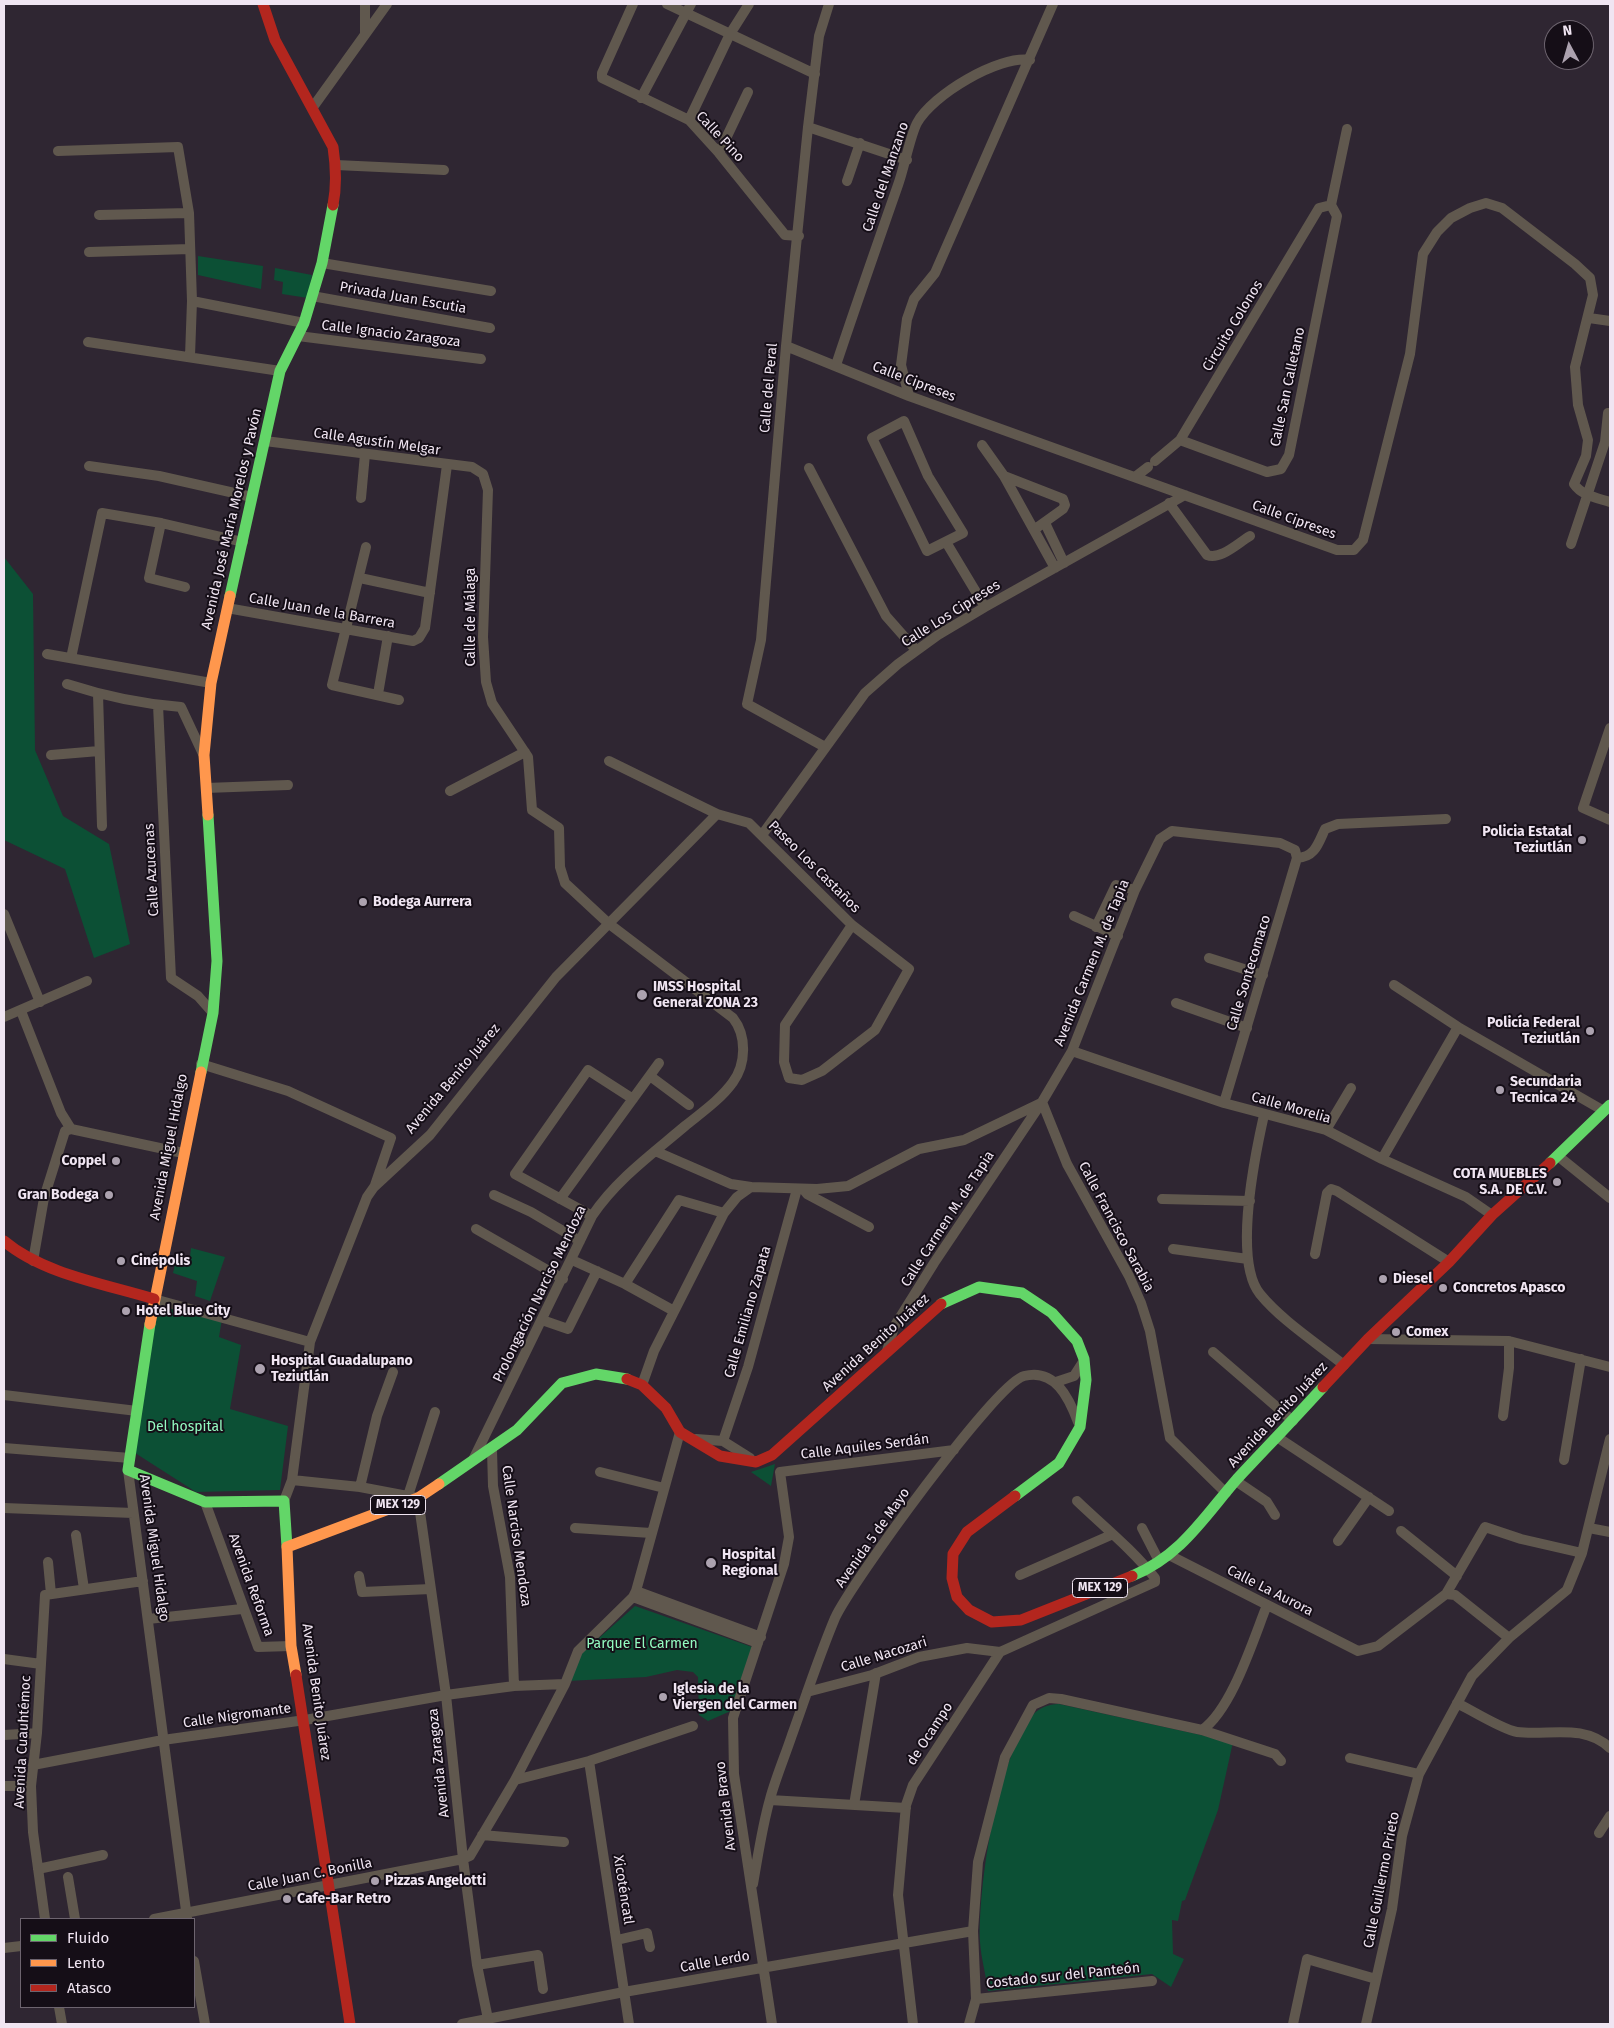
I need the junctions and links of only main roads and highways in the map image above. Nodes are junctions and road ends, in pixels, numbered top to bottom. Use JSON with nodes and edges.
{"nodes":[{"id":1,"x":263,"y":4,"type":"edge"},
{"id":2,"x":200,"y":1064,"type":"joint"},
{"id":3,"x":1607,"y":1108,"type":"edge"},
{"id":4,"x":4,"y":1241,"type":"edge"},
{"id":5,"x":154,"y":1299,"type":"junction"},
{"id":6,"x":284,"y":1500,"type":"joint"},
{"id":7,"x":287,"y":1548,"type":"junction"},
{"id":8,"x":350,"y":2024,"type":"edge"}],
"edges":[{"from":1,"to":2,"type":"main road","name":"Avenida José María Morelos y Pavón"},
{"from":2,"to":5,"type":"main road","name":"Avenida Miguel Hidalgo"},
{"from":3,"to":7,"type":"main road","name":"Avenida Benito Juárez","number":"MEX 129"},
{"from":4,"to":5,"type":"main road"},
{"from":5,"to":6,"type":"main road","name":"Avenida Miguel Hidalgo"},
{"from":6,"to":7,"type":"main road","name":"Avenida Benito Juárez"},
{"from":7,"to":8,"type":"main road","name":"Avenida Benito Juárez"}]}
